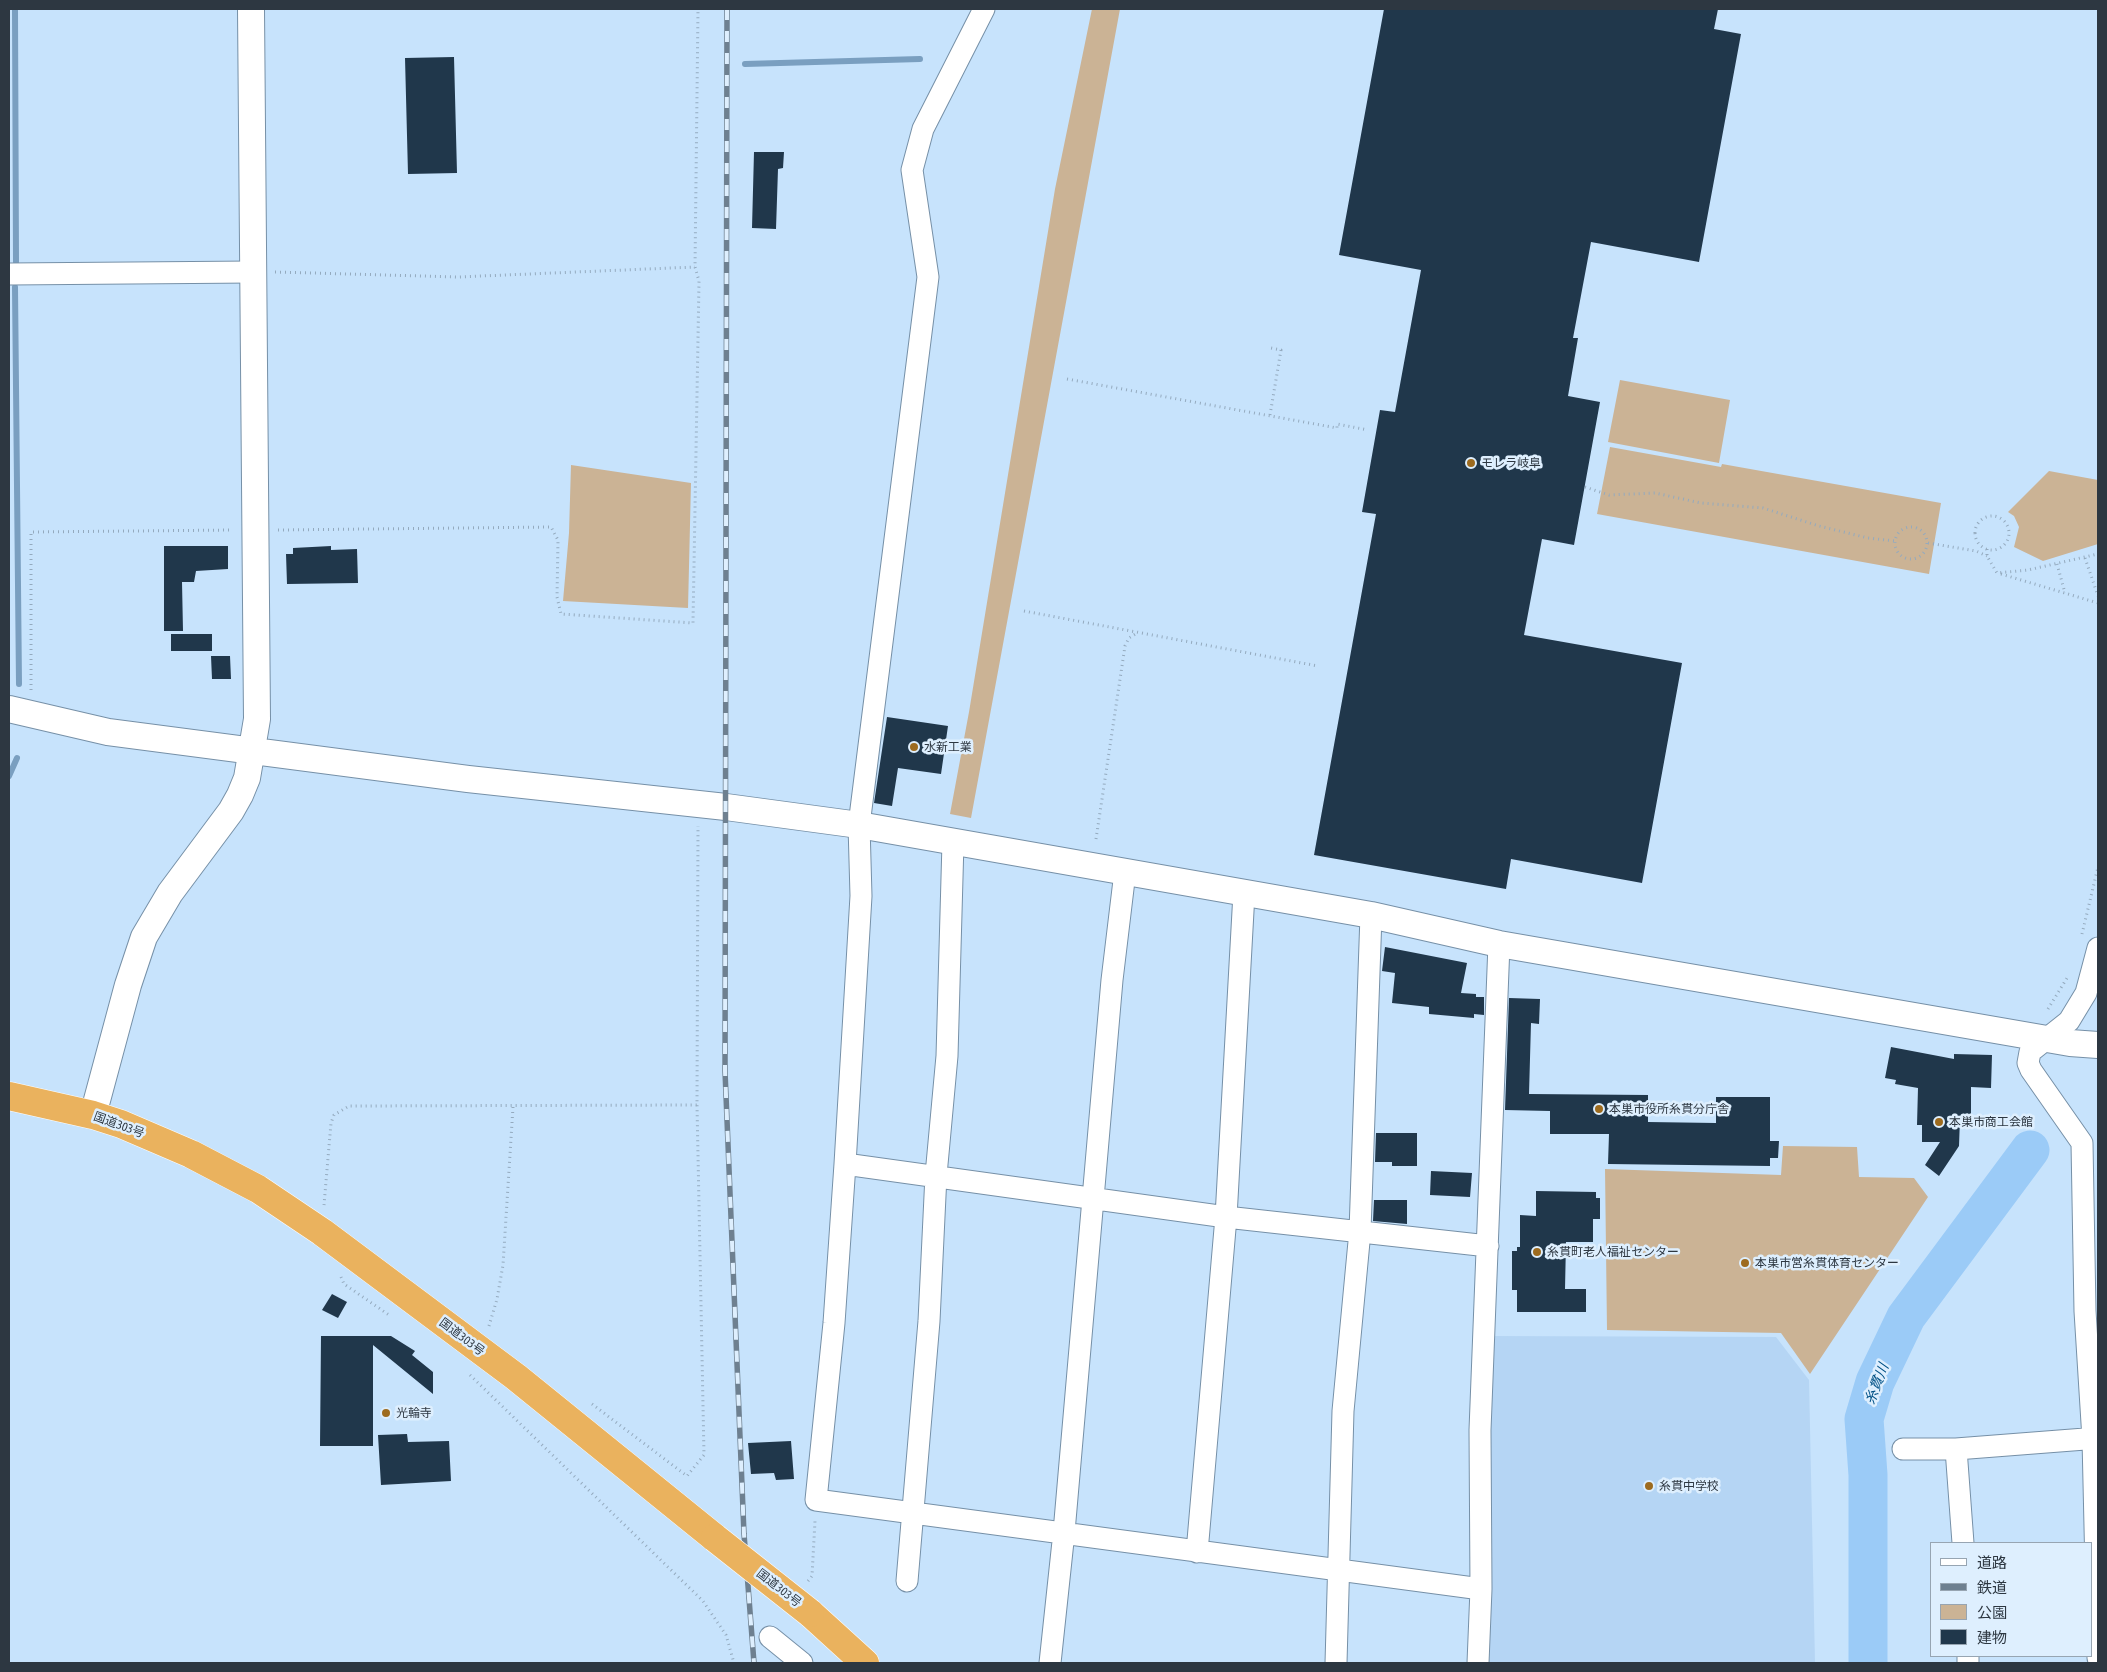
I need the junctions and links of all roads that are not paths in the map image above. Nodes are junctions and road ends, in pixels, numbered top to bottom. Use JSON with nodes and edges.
{"nodes":[{"id":1,"x":251,"y":9,"type":"edge"},
{"id":2,"x":984,"y":9,"type":"edge"},
{"id":3,"x":253,"y":272,"type":"junction"},
{"id":4,"x":9,"y":274,"type":"edge"},
{"id":5,"x":9,"y":709,"type":"edge"},
{"id":6,"x":252,"y":750,"type":"junction"},
{"id":7,"x":859,"y":826,"type":"junction"},
{"id":8,"x":953,"y":842,"type":"junction"},
{"id":9,"x":1125,"y":872,"type":"junction"},
{"id":10,"x":1244,"y":893,"type":"junction"},
{"id":11,"x":1372,"y":915,"type":"junction"},
{"id":12,"x":1499,"y":944,"type":"junction"},
{"id":13,"x":2098,"y":948,"type":"edge"},
{"id":14,"x":2046,"y":1039,"type":"junction"},
{"id":15,"x":2098,"y":1045,"type":"edge"},
{"id":16,"x":9,"y":1096,"type":"edge"},
{"id":17,"x":93,"y":1115,"type":"junction"},
{"id":18,"x":845,"y":1164,"type":"junction"},
{"id":19,"x":936,"y":1176,"type":"junction"},
{"id":20,"x":1094,"y":1197,"type":"junction"},
{"id":21,"x":1226,"y":1217,"type":"junction"},
{"id":22,"x":1360,"y":1231,"type":"junction"},
{"id":23,"x":1488,"y":1246,"type":"junction"},
{"id":24,"x":2096,"y":1438,"type":"edge"},
{"id":25,"x":1903,"y":1449,"type":"dead end"},
{"id":26,"x":1956,"y":1449,"type":"junction"},
{"id":27,"x":914,"y":1514,"type":"junction"},
{"id":28,"x":1064,"y":1532,"type":"junction"},
{"id":29,"x":1963,"y":1542,"type":"edge"},
{"id":30,"x":1197,"y":1552,"type":"junction"},
{"id":31,"x":1340,"y":1572,"type":"junction"},
{"id":32,"x":907,"y":1581,"type":"dead end"},
{"id":33,"x":1481,"y":1590,"type":"junction"},
{"id":34,"x":770,"y":1637,"type":"dead end"},
{"id":35,"x":2098,"y":1658,"type":"edge"},
{"id":36,"x":802,"y":1663,"type":"edge"},
{"id":37,"x":866,"y":1663,"type":"edge"},
{"id":38,"x":1050,"y":1663,"type":"edge"},
{"id":39,"x":1336,"y":1663,"type":"edge"},
{"id":40,"x":1478,"y":1663,"type":"edge"}],
"edges":[{"from":1,"to":3,"type":"street"},
{"from":2,"to":7,"type":"street"},
{"from":3,"to":4,"type":"street"},
{"from":3,"to":6,"type":"street"},
{"from":5,"to":6,"type":"street"},
{"from":6,"to":7,"type":"street"},
{"from":6,"to":17,"type":"street"},
{"from":7,"to":8,"type":"street"},
{"from":7,"to":18,"type":"street"},
{"from":8,"to":9,"type":"street"},
{"from":8,"to":19,"type":"street"},
{"from":9,"to":10,"type":"street"},
{"from":9,"to":20,"type":"street"},
{"from":10,"to":11,"type":"street"},
{"from":10,"to":21,"type":"street"},
{"from":11,"to":12,"type":"street"},
{"from":11,"to":22,"type":"street"},
{"from":12,"to":14,"type":"street"},
{"from":12,"to":23,"type":"street"},
{"from":13,"to":14,"type":"street"},
{"from":14,"to":15,"type":"street"},
{"from":14,"to":24,"type":"street"},
{"from":16,"to":17,"type":"highway","name":"国道303号"},
{"from":17,"to":37,"type":"highway","name":"国道303号","bridge":true},
{"from":18,"to":19,"type":"street"},
{"from":18,"to":27,"type":"street"},
{"from":19,"to":20,"type":"street"},
{"from":19,"to":27,"type":"street"},
{"from":20,"to":21,"type":"street"},
{"from":20,"to":28,"type":"street"},
{"from":21,"to":22,"type":"street"},
{"from":21,"to":30,"type":"street"},
{"from":22,"to":23,"type":"street"},
{"from":22,"to":31,"type":"street"},
{"from":23,"to":33,"type":"street"},
{"from":24,"to":26,"type":"street"},
{"from":24,"to":35,"type":"street"},
{"from":25,"to":26,"type":"street"},
{"from":26,"to":29,"type":"street"},
{"from":27,"to":28,"type":"street"},
{"from":27,"to":32,"type":"street"},
{"from":28,"to":30,"type":"street"},
{"from":28,"to":38,"type":"street"},
{"from":30,"to":31,"type":"street"},
{"from":31,"to":33,"type":"street"},
{"from":31,"to":39,"type":"street"},
{"from":33,"to":40,"type":"street"},
{"from":34,"to":36,"type":"street"}]}
